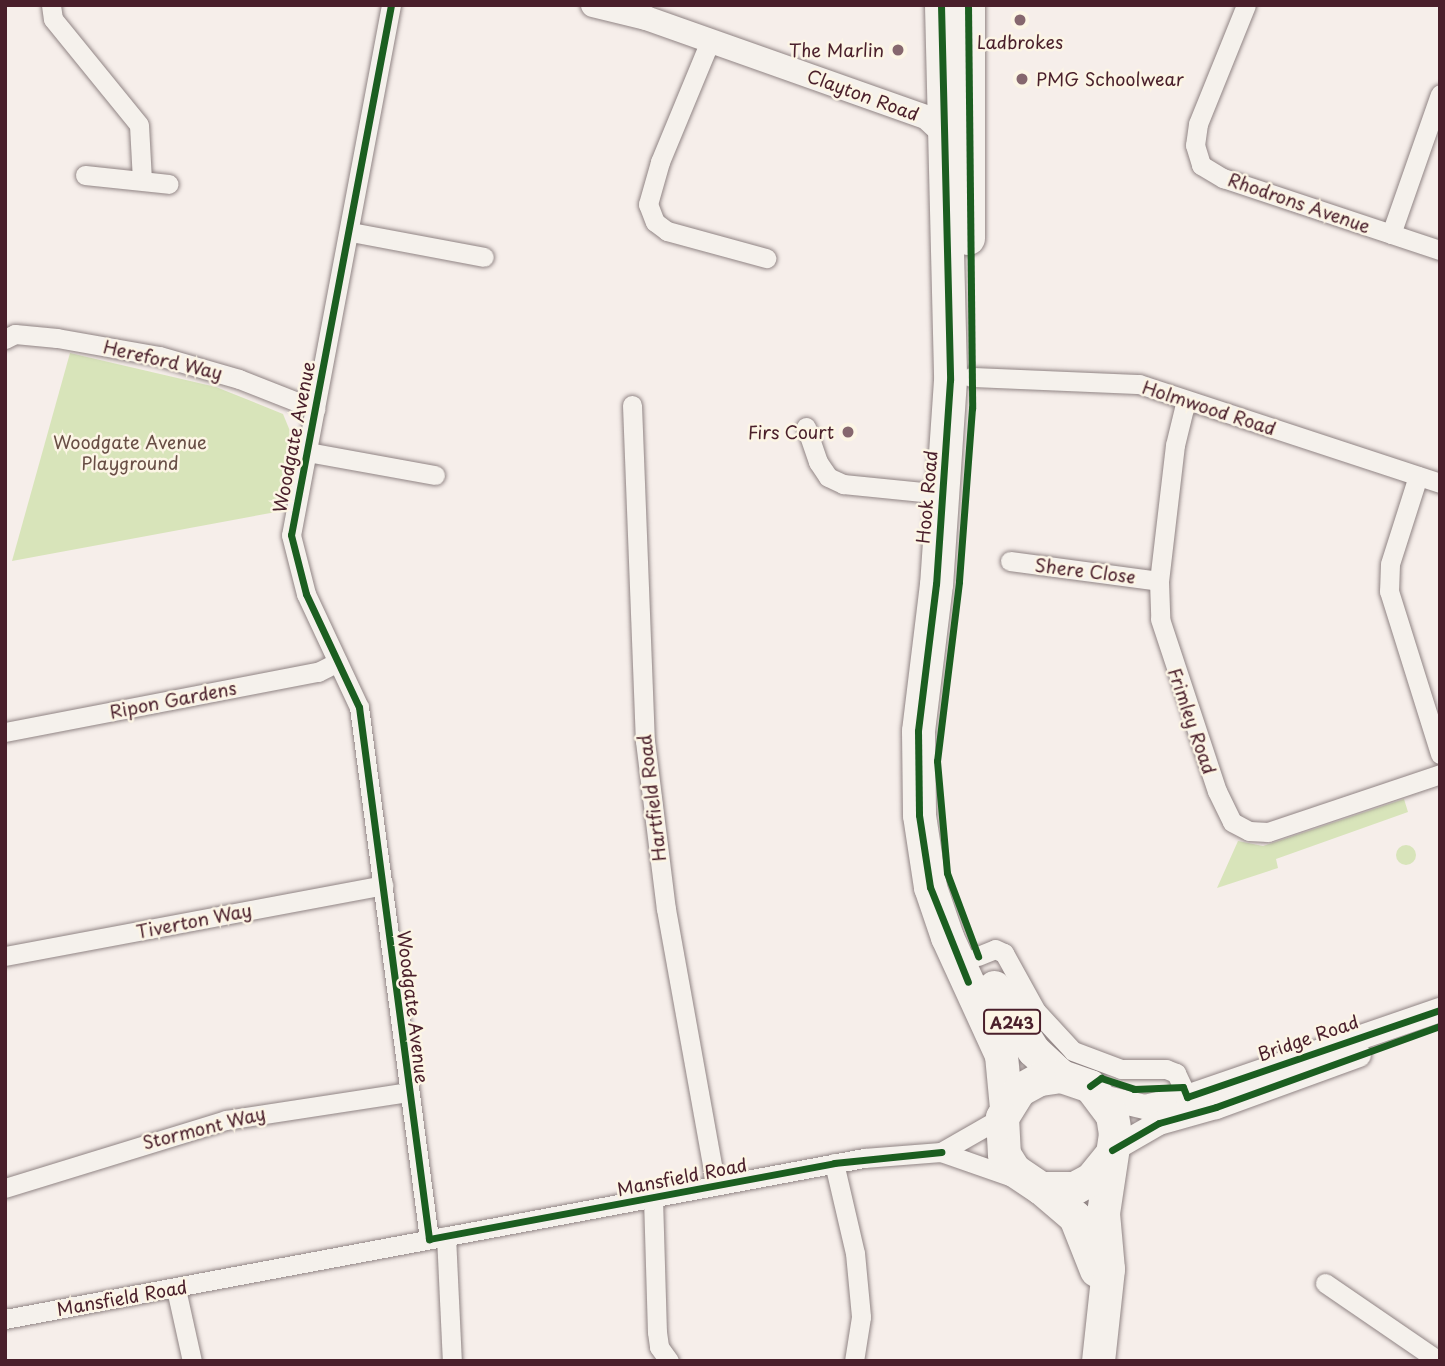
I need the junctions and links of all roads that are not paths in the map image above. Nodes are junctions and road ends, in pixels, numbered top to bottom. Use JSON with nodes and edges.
{"nodes":[{"id":1,"x":51,"y":5,"type":"edge"},
{"id":2,"x":391,"y":5,"type":"edge"},
{"id":3,"x":593,"y":5,"type":"edge"},
{"id":4,"x":942,"y":5,"type":"edge"},
{"id":5,"x":968,"y":5,"type":"edge"},
{"id":6,"x":1246,"y":5,"type":"edge"},
{"id":7,"x":648,"y":11,"type":"edge"},
{"id":8,"x":710,"y":41,"type":"junction"},
{"id":9,"x":1440,"y":94,"type":"edge"},
{"id":10,"x":957,"y":134,"type":"junction"},
{"id":11,"x":85,"y":175,"type":"dead end"},
{"id":12,"x":142,"y":180,"type":"junction"},
{"id":13,"x":169,"y":184,"type":"dead end"},
{"id":14,"x":351,"y":232,"type":"junction"},
{"id":15,"x":1391,"y":234,"type":"junction"},
{"id":16,"x":1440,"y":250,"type":"edge"},
{"id":17,"x":484,"y":257,"type":"dead end"},
{"id":18,"x":766,"y":258,"type":"dead end"},
{"id":19,"x":5,"y":339,"type":"edge"},
{"id":20,"x":986,"y":377,"type":"junction"},
{"id":21,"x":1186,"y":400,"type":"junction"},
{"id":22,"x":632,"y":405,"type":"dead end"},
{"id":23,"x":316,"y":409,"type":"junction"},
{"id":24,"x":806,"y":427,"type":"dead end"},
{"id":25,"x":308,"y":452,"type":"junction"},
{"id":26,"x":435,"y":475,"type":"dead end"},
{"id":27,"x":1418,"y":476,"type":"junction"},
{"id":28,"x":1440,"y":484,"type":"edge"},
{"id":29,"x":943,"y":494,"type":"junction"},
{"id":30,"x":1010,"y":561,"type":"dead end"},
{"id":31,"x":1159,"y":580,"type":"junction"},
{"id":32,"x":338,"y":662,"type":"junction"},
{"id":33,"x":5,"y":732,"type":"edge"},
{"id":34,"x":1440,"y":754,"type":"edge"},
{"id":35,"x":1440,"y":774,"type":"edge"},
{"id":36,"x":383,"y":885,"type":"junction"},
{"id":37,"x":5,"y":956,"type":"edge"},
{"id":38,"x":978,"y":956,"type":"junction"},
{"id":39,"x":1440,"y":1010,"type":"edge"},
{"id":40,"x":1440,"y":1026,"type":"edge"},
{"id":41,"x":1061,"y":1076,"type":"junction"},
{"id":42,"x":408,"y":1092,"type":"junction"},
{"id":43,"x":1102,"y":1097,"type":"junction"},
{"id":44,"x":1186,"y":1097,"type":"junction"},
{"id":45,"x":1004,"y":1113,"type":"junction"},
{"id":46,"x":941,"y":1152,"type":"junction"},
{"id":47,"x":1111,"y":1152,"type":"junction"},
{"id":48,"x":834,"y":1163,"type":"junction"},
{"id":49,"x":1035,"y":1185,"type":"junction"},
{"id":50,"x":716,"y":1186,"type":"junction"},
{"id":51,"x":5,"y":1188,"type":"edge"},
{"id":52,"x":653,"y":1198,"type":"junction"},
{"id":53,"x":438,"y":1238,"type":"junction"},
{"id":54,"x":1325,"y":1283,"type":"dead end"},
{"id":55,"x":176,"y":1289,"type":"junction"},
{"id":56,"x":1102,"y":1296,"type":"junction"},
{"id":57,"x":5,"y":1319,"type":"edge"},
{"id":58,"x":189,"y":1360,"type":"edge"},
{"id":59,"x":452,"y":1361,"type":"edge"},
{"id":60,"x":669,"y":1361,"type":"edge"},
{"id":61,"x":854,"y":1361,"type":"edge"},
{"id":62,"x":1098,"y":1361,"type":"edge"},
{"id":63,"x":1439,"y":1361,"type":"edge"}],
"edges":[{"from":1,"to":12,"type":"street"},
{"from":2,"to":14,"type":"street","name":"Woodgate Avenue"},
{"from":3,"to":7,"type":"street","name":"Clayton Road"},
{"from":4,"to":10,"type":"highway","name":"Hook Road","number":"A243"},
{"from":5,"to":10,"type":"highway","name":"Hook Road","number":"A243"},
{"from":6,"to":15,"type":"street","name":"Rhodrons Avenue"},
{"from":7,"to":8,"type":"street","name":"Clayton Road"},
{"from":8,"to":10,"type":"street","name":"Clayton Road"},
{"from":8,"to":18,"type":"street"},
{"from":9,"to":15,"type":"street"},
{"from":10,"to":20,"type":"highway","name":"Hook Road","number":"A243"},
{"from":10,"to":29,"type":"highway","name":"Hook Road","number":"A243"},
{"from":11,"to":12,"type":"street"},
{"from":12,"to":13,"type":"street"},
{"from":14,"to":17,"type":"street"},
{"from":14,"to":23,"type":"street","name":"Woodgate Avenue"},
{"from":15,"to":16,"type":"street","name":"Rhodrons Avenue"},
{"from":19,"to":23,"type":"street","name":"Hereford Way"},
{"from":20,"to":21,"type":"street","name":"Holmwood Road"},
{"from":20,"to":38,"type":"highway","name":"Hook Road","number":"A243"},
{"from":21,"to":27,"type":"street","name":"Holmwood Road"},
{"from":21,"to":31,"type":"street","name":"Frimley Road"},
{"from":22,"to":50,"type":"street","name":"Hartfield Road"},
{"from":23,"to":25,"type":"street","name":"Woodgate Avenue"},
{"from":24,"to":29,"type":"street"},
{"from":25,"to":26,"type":"street"},
{"from":25,"to":32,"type":"street","name":"Woodgate Avenue"},
{"from":27,"to":28,"type":"street","name":"Holmwood Road"},
{"from":27,"to":34,"type":"street"},
{"from":29,"to":45,"type":"highway","name":"Hook Road","number":"A243"},
{"from":30,"to":31,"type":"street","name":"Shere Close"},
{"from":31,"to":35,"type":"street","name":"Frimley Road"},
{"from":32,"to":33,"type":"street","name":"Ripon Gardens"},
{"from":32,"to":36,"type":"street","name":"Woodgate Avenue"},
{"from":36,"to":37,"type":"street","name":"Tiverton Way"},
{"from":36,"to":42,"type":"street","name":"Woodgate Avenue"},
{"from":38,"to":41,"type":"highway","name":"Hook Road","number":"A243"},
{"from":38,"to":44,"type":"street"},
{"from":39,"to":44,"type":"street","name":"Bridge Road"},
{"from":40,"to":47,"type":"street","name":"Bridge Road"},
{"from":41,"to":43,"type":"highway","number":"A243"},
{"from":41,"to":45,"type":"highway"},
{"from":42,"to":51,"type":"street","name":"Stormont Way"},
{"from":42,"to":53,"type":"street","name":"Woodgate Avenue"},
{"from":43,"to":44,"type":"street","name":"Bridge Road"},
{"from":43,"to":47,"type":"highway","number":"A243"},
{"from":45,"to":46,"type":"street","name":"Mansfield Road"},
{"from":45,"to":49,"type":"highway","number":"A243"},
{"from":46,"to":48,"type":"street","name":"Mansfield Road"},
{"from":46,"to":49,"type":"street","name":"Mansfield Road"},
{"from":47,"to":49,"type":"highway"},
{"from":47,"to":56,"type":"highway","number":"A243"},
{"from":48,"to":50,"type":"street","name":"Mansfield Road"},
{"from":48,"to":61,"type":"street"},
{"from":49,"to":56,"type":"highway","number":"A243"},
{"from":50,"to":52,"type":"street","name":"Mansfield Road"},
{"from":52,"to":53,"type":"street","name":"Mansfield Road"},
{"from":52,"to":60,"type":"street"},
{"from":53,"to":55,"type":"street","name":"Mansfield Road"},
{"from":53,"to":59,"type":"street","name":"Woodgate Avenue"},
{"from":54,"to":63,"type":"street"},
{"from":55,"to":57,"type":"street","name":"Mansfield Road"},
{"from":55,"to":58,"type":"street"},
{"from":56,"to":62,"type":"highway","number":"A243"}]}
